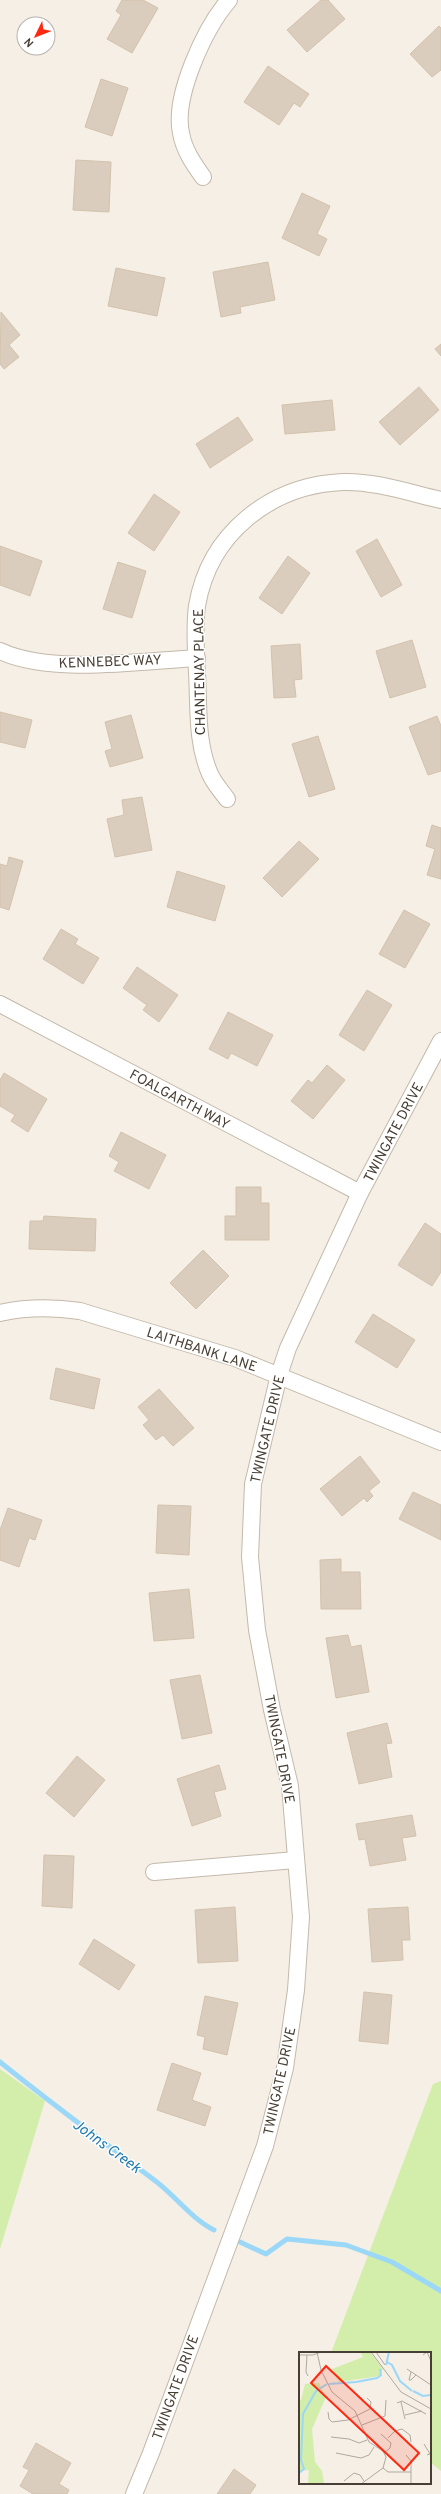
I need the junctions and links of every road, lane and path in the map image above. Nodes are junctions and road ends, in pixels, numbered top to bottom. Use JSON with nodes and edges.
{"nodes":[{"id":1,"x":229,"y":0,"type":"edge"},
{"id":2,"x":203,"y":177,"type":"dead end"},
{"id":3,"x":441,"y":500,"type":"edge"},
{"id":4,"x":0,"y":651,"type":"edge"},
{"id":5,"x":197,"y":658,"type":"junction"},
{"id":6,"x":227,"y":799,"type":"dead end"},
{"id":7,"x":0,"y":1004,"type":"edge"},
{"id":8,"x":441,"y":1041,"type":"edge"},
{"id":9,"x":360,"y":1193,"type":"junction"},
{"id":10,"x":0,"y":1313,"type":"edge"},
{"id":11,"x":279,"y":1375,"type":"junction"},
{"id":12,"x":441,"y":1442,"type":"edge"},
{"id":13,"x":296,"y":1860,"type":"junction"},
{"id":14,"x":154,"y":1872,"type":"dead end"},
{"id":15,"x":134,"y":2494,"type":"edge"}],
"edges":[{"from":1,"to":2,"type":"street"},
{"from":3,"to":5,"type":"street","name":"CHANTENAY PLACE"},
{"from":4,"to":5,"type":"street","name":"KENNEBEC WAY"},
{"from":5,"to":6,"type":"street","name":"CHANTENAY PLACE"},
{"from":7,"to":9,"type":"street","name":"FOALGARTH WAY"},
{"from":8,"to":9,"type":"street","name":"TWINGATE DRIVE"},
{"from":9,"to":11,"type":"street","name":"TWINGATE DRIVE"},
{"from":10,"to":11,"type":"street","name":"LAITHBANK LANE"},
{"from":11,"to":12,"type":"street","name":"LAITHBANK LANE"},
{"from":11,"to":13,"type":"street","name":"TWINGATE DRIVE"},
{"from":13,"to":14,"type":"street"},
{"from":13,"to":15,"type":"street","name":"TWINGATE DRIVE"}]}
